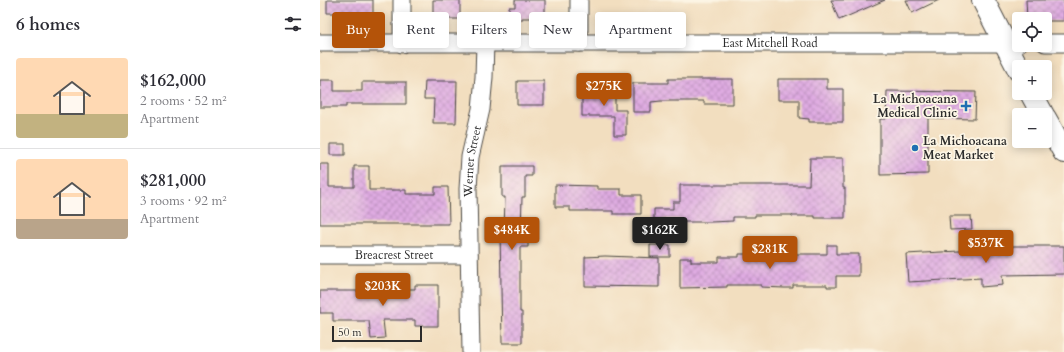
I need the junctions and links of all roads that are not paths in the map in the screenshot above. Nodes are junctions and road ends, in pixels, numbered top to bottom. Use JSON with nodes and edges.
{"nodes":[{"id":1,"x":402,"y":0,"type":"edge"},
{"id":2,"x":579,"y":0,"type":"edge"},
{"id":3,"x":982,"y":0,"type":"edge"},
{"id":4,"x":402,"y":12,"type":"edge"},
{"id":5,"x":579,"y":12,"type":"edge"},
{"id":6,"x":320,"y":43,"type":"edge"},
{"id":7,"x":587,"y":43,"type":"edge"},
{"id":8,"x":1052,"y":43,"type":"edge"},
{"id":9,"x":1064,"y":43,"type":"edge"},
{"id":10,"x":393,"y":44,"type":"edge"},
{"id":11,"x":1012,"y":44,"type":"edge"},
{"id":12,"x":485,"y":48,"type":"edge"},
{"id":13,"x":1052,"y":131,"type":"edge"},
{"id":14,"x":1064,"y":152,"type":"edge"},
{"id":15,"x":469,"y":255,"type":"junction"},
{"id":16,"x":320,"y":256,"type":"edge"},
{"id":17,"x":471,"y":352,"type":"edge"}],
"edges":[{"from":1,"to":4,"type":"street"},
{"from":2,"to":5,"type":"street"},
{"from":3,"to":11,"type":"main road"},
{"from":6,"to":10,"type":"street","name":"East Mitchell Road"},
{"from":7,"to":11,"type":"street","name":"East Mitchell Road"},
{"from":8,"to":9,"type":"street"},
{"from":12,"to":15,"type":"street","name":"Werner Street"},
{"from":13,"to":14,"type":"main road"},
{"from":15,"to":16,"type":"street","name":"Breacrest Street"},
{"from":15,"to":17,"type":"street","name":"Werner Street"}]}
